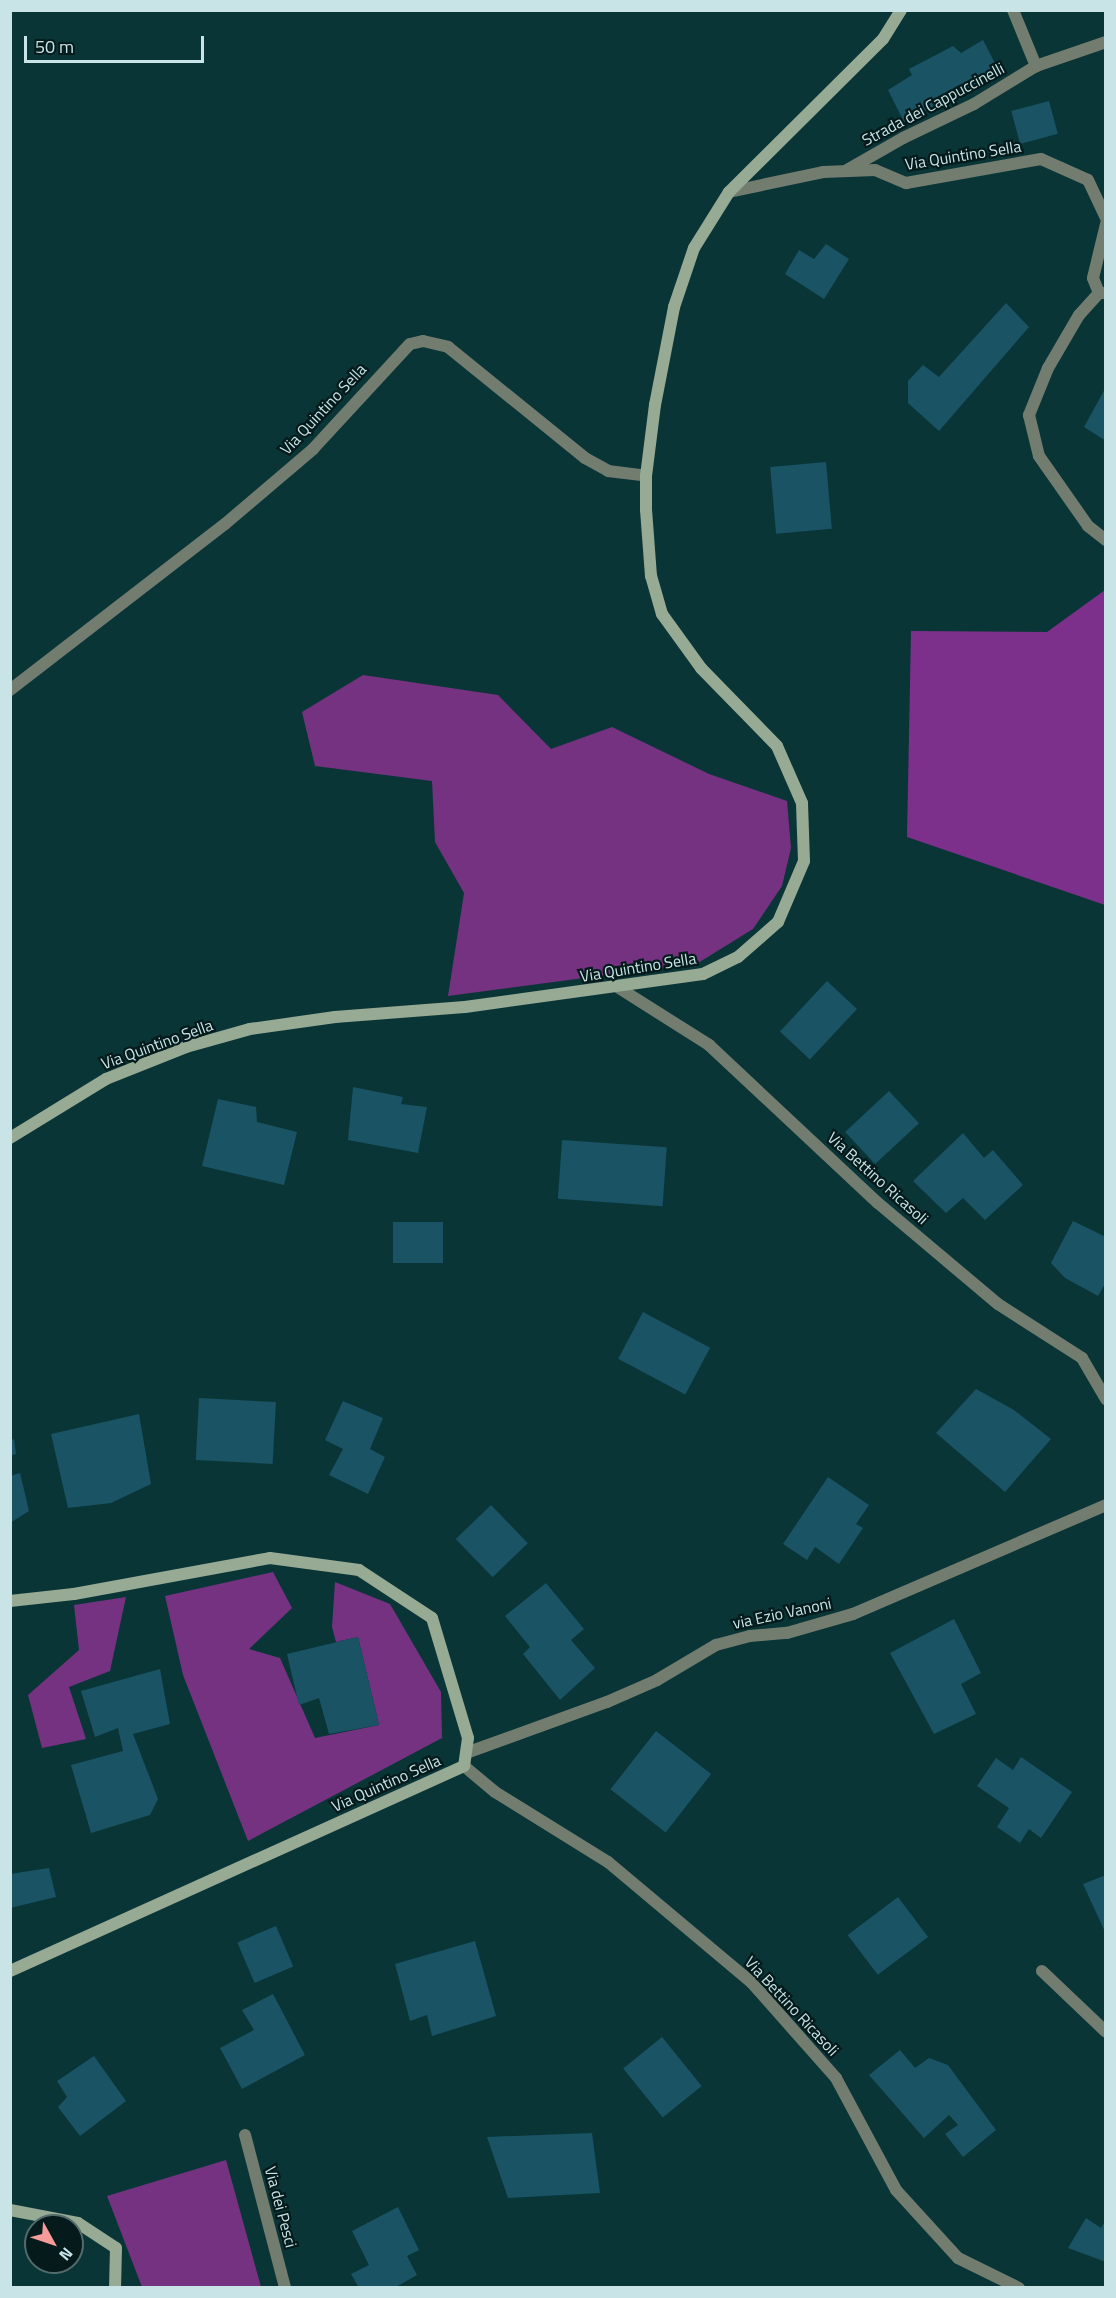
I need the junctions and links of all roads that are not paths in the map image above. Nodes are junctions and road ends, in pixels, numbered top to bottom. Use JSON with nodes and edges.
{"nodes":[{"id":1,"x":901,"y":10,"type":"edge"},
{"id":2,"x":1012,"y":10,"type":"edge"},
{"id":3,"x":1106,"y":42,"type":"edge"},
{"id":4,"x":1036,"y":66,"type":"junction"},
{"id":5,"x":846,"y":171,"type":"junction"},
{"id":6,"x":729,"y":192,"type":"junction"},
{"id":7,"x":1106,"y":219,"type":"edge"},
{"id":8,"x":1106,"y":224,"type":"edge"},
{"id":9,"x":1102,"y":293,"type":"edge"},
{"id":10,"x":646,"y":476,"type":"junction"},
{"id":11,"x":1106,"y":540,"type":"edge"},
{"id":12,"x":10,"y":690,"type":"edge"},
{"id":13,"x":619,"y":988,"type":"junction"},
{"id":14,"x":10,"y":1138,"type":"edge"},
{"id":15,"x":1106,"y":1399,"type":"edge"},
{"id":16,"x":1106,"y":1505,"type":"edge"},
{"id":17,"x":10,"y":1601,"type":"edge"},
{"id":18,"x":465,"y":1759,"type":"junction"},
{"id":19,"x":10,"y":1971,"type":"edge"},
{"id":20,"x":1042,"y":1971,"type":"dead end"},
{"id":21,"x":1106,"y":2032,"type":"edge"},
{"id":22,"x":245,"y":2135,"type":"dead end"},
{"id":23,"x":10,"y":2210,"type":"edge"},
{"id":24,"x":115,"y":2288,"type":"edge"},
{"id":25,"x":285,"y":2288,"type":"edge"},
{"id":26,"x":1019,"y":2288,"type":"edge"}],
"edges":[{"from":1,"to":6,"type":"street","name":"Via Quintino Sella"},
{"from":2,"to":4,"type":"street"},
{"from":3,"to":4,"type":"street","name":"Strada dei Cappuccinelli"},
{"from":4,"to":5,"type":"street","name":"Strada dei Cappuccinelli"},
{"from":5,"to":6,"type":"street","name":"Via Quintino Sella"},
{"from":5,"to":7,"type":"street","name":"Via Quintino Sella"},
{"from":6,"to":10,"type":"street","name":"Via Quintino Sella"},
{"from":8,"to":9,"type":"street"},
{"from":9,"to":11,"type":"street"},
{"from":10,"to":12,"type":"street","name":"Via Quintino Sella"},
{"from":10,"to":13,"type":"street","name":"Via Quintino Sella"},
{"from":13,"to":14,"type":"street","name":"Via Quintino Sella"},
{"from":13,"to":15,"type":"street","name":"Via Bettino Ricasoli"},
{"from":16,"to":18,"type":"street","name":"via Ezio Vanoni"},
{"from":17,"to":18,"type":"street"},
{"from":18,"to":19,"type":"street","name":"Via Quintino Sella"},
{"from":18,"to":26,"type":"street","name":"Via Bettino Ricasoli"},
{"from":20,"to":21,"type":"street"},
{"from":22,"to":25,"type":"street","name":"Via dei Pesci"},
{"from":23,"to":24,"type":"street"}]}
